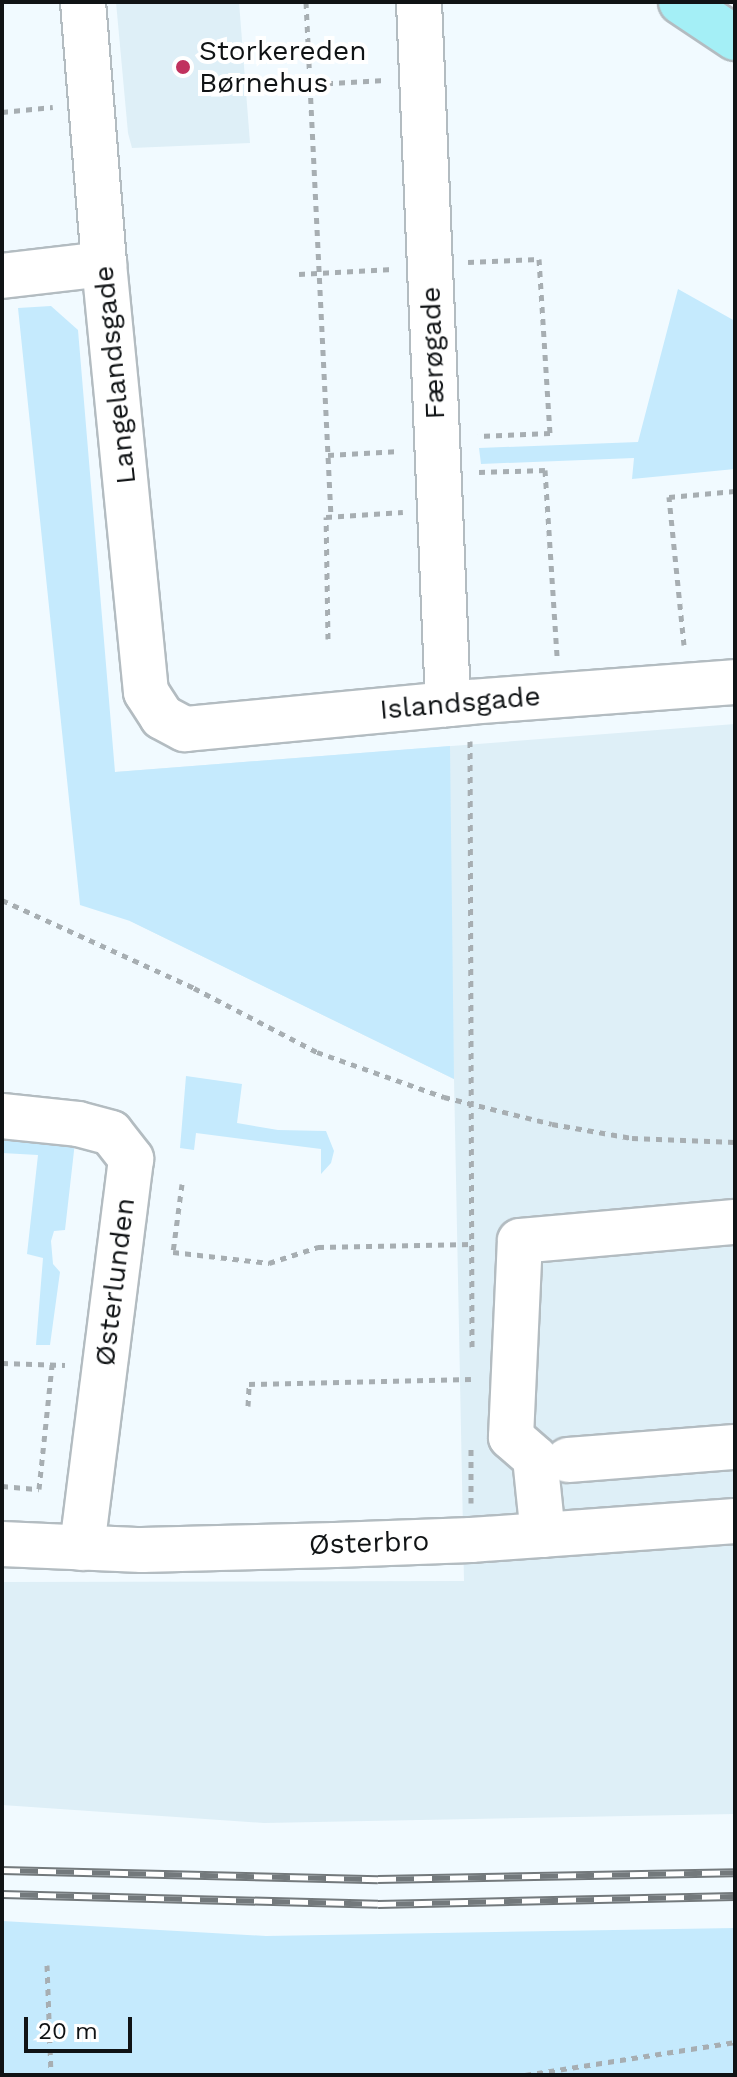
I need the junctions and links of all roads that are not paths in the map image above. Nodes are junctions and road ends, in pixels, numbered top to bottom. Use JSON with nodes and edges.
{"nodes":[{"id":1,"x":83,"y":2,"type":"edge"},
{"id":2,"x":419,"y":2,"type":"edge"},
{"id":3,"x":104,"y":264,"type":"junction"},
{"id":4,"x":2,"y":276,"type":"edge"},
{"id":5,"x":735,"y":682,"type":"edge"},
{"id":6,"x":459,"y":703,"type":"junction"},
{"id":7,"x":185,"y":729,"type":"joint"},
{"id":8,"x":2,"y":1116,"type":"edge"},
{"id":9,"x":735,"y":1222,"type":"edge"},
{"id":10,"x":735,"y":1447,"type":"edge"},
{"id":11,"x":568,"y":1460,"type":"dead end"},
{"id":12,"x":735,"y":1521,"type":"edge"},
{"id":13,"x":543,"y":1535,"type":"junction"},
{"id":14,"x":2,"y":1544,"type":"edge"},
{"id":15,"x":82,"y":1548,"type":"junction"}],
"edges":[{"from":1,"to":3,"type":"street","name":"Langelandsgade"},
{"from":2,"to":6,"type":"street","name":"Færøgade"},
{"from":3,"to":4,"type":"street"},
{"from":3,"to":7,"type":"street","name":"Langelandsgade"},
{"from":5,"to":6,"type":"street","name":"Islandsgade"},
{"from":6,"to":7,"type":"street","name":"Islandsgade"},
{"from":8,"to":15,"type":"street","name":"Østerlunden"},
{"from":9,"to":13,"type":"street"},
{"from":10,"to":11,"type":"street"},
{"from":12,"to":13,"type":"street","name":"Østerbro"},
{"from":13,"to":15,"type":"street","name":"Østerbro"},
{"from":14,"to":15,"type":"street","name":"Østerbro"}]}
